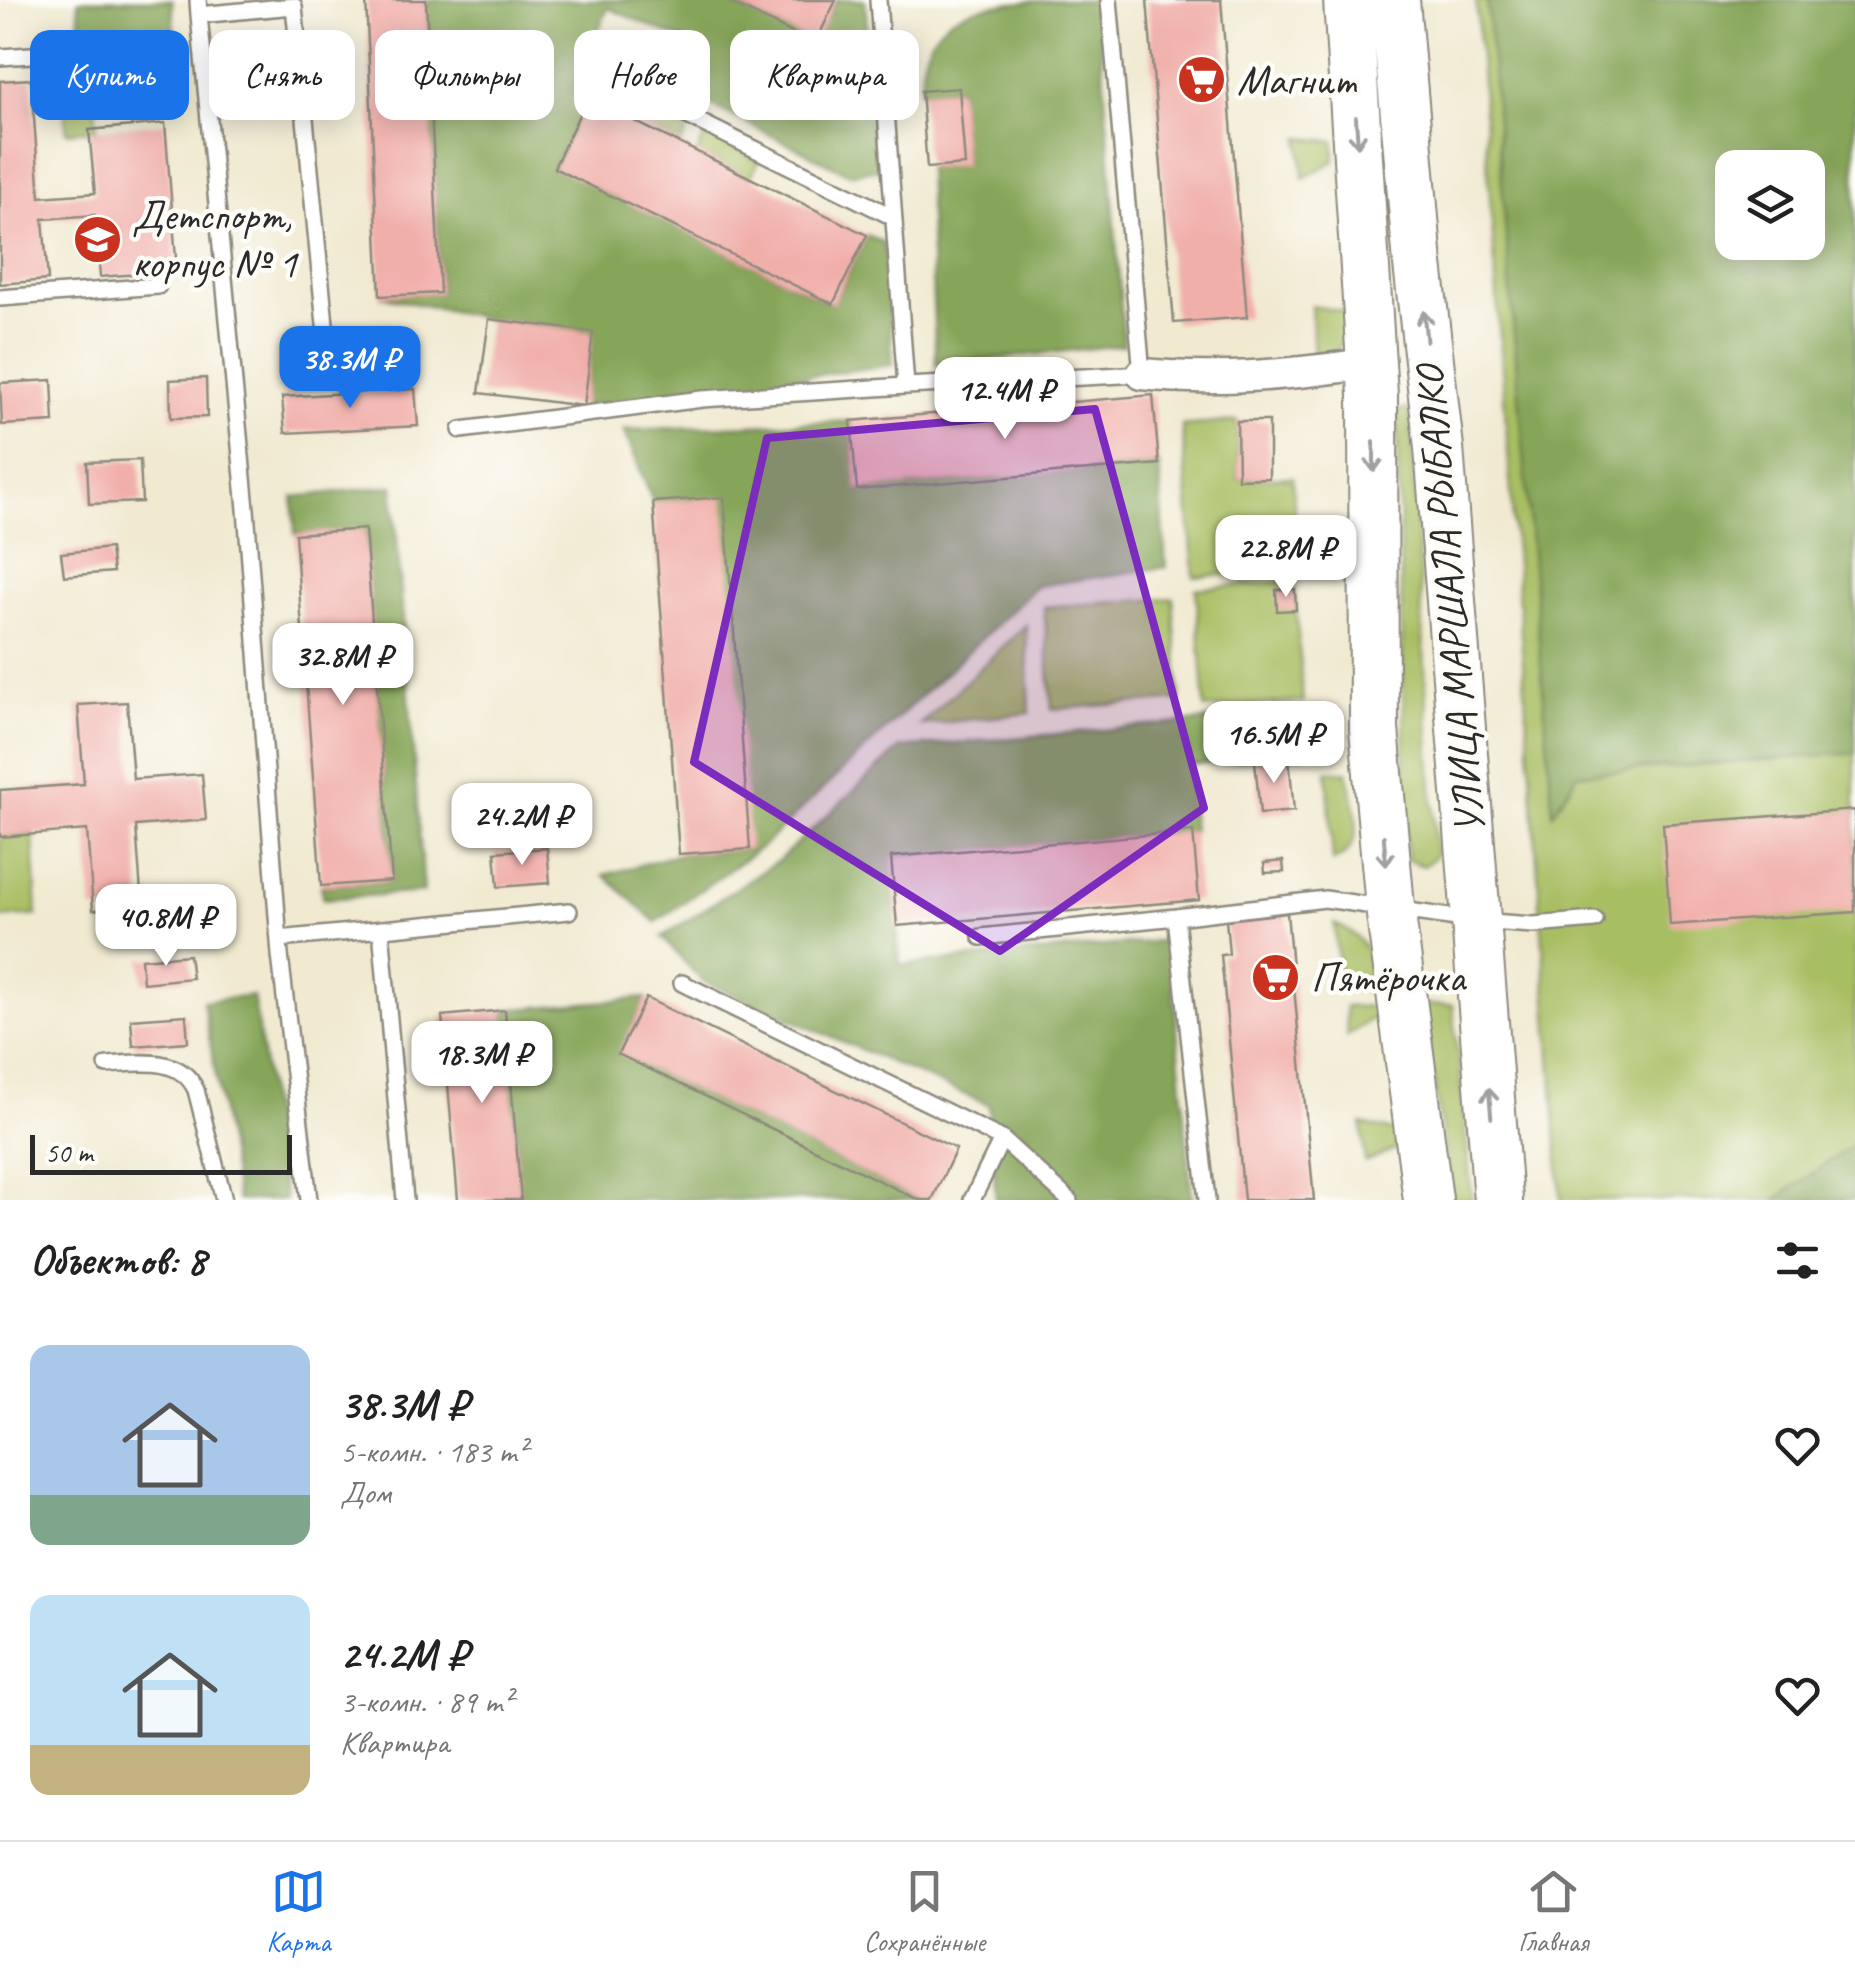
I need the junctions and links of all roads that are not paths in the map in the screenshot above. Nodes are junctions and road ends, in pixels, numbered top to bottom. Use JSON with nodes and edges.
{"nodes":[{"id":1,"x":878,"y":0,"type":"edge"},
{"id":2,"x":1109,"y":0,"type":"edge"},
{"id":3,"x":1348,"y":0,"type":"edge"},
{"id":4,"x":1396,"y":0,"type":"edge"},
{"id":5,"x":199,"y":8,"type":"edge"},
{"id":6,"x":30,"y":55,"type":"edge"},
{"id":7,"x":0,"y":57,"type":"edge"},
{"id":8,"x":696,"y":120,"type":"edge"},
{"id":9,"x":891,"y":216,"type":"junction"},
{"id":10,"x":158,"y":286,"type":"dead end"},
{"id":11,"x":0,"y":298,"type":"edge"},
{"id":12,"x":328,"y":355,"type":"dead end"},
{"id":13,"x":1372,"y":363,"type":"junction"},
{"id":14,"x":1142,"y":374,"type":"junction"},
{"id":15,"x":906,"y":386,"type":"junction"},
{"id":16,"x":460,"y":430,"type":"dead end"},
{"id":17,"x":1390,"y":907,"type":"junction"},
{"id":18,"x":569,"y":910,"type":"dead end"},
{"id":19,"x":1176,"y":916,"type":"junction"},
{"id":20,"x":1595,"y":920,"type":"dead end"},
{"id":21,"x":1478,"y":921,"type":"junction"},
{"id":22,"x":381,"y":929,"type":"junction"},
{"id":23,"x":981,"y":937,"type":"dead end"},
{"id":24,"x":278,"y":939,"type":"junction"},
{"id":25,"x":682,"y":983,"type":"dead end"},
{"id":26,"x":108,"y":1065,"type":"dead end"},
{"id":27,"x":1002,"y":1138,"type":"junction"},
{"id":28,"x":224,"y":1200,"type":"edge"},
{"id":29,"x":308,"y":1200,"type":"edge"},
{"id":30,"x":405,"y":1200,"type":"edge"},
{"id":31,"x":972,"y":1200,"type":"edge"},
{"id":32,"x":1069,"y":1200,"type":"edge"},
{"id":33,"x":1207,"y":1200,"type":"edge"},
{"id":34,"x":1428,"y":1200,"type":"edge"},
{"id":35,"x":1498,"y":1200,"type":"edge"}],
"edges":[{"from":1,"to":9,"type":"lane"},
{"from":2,"to":14,"type":"lane"},
{"from":3,"to":13,"type":"main road","name":"УЛИЦА МАРШАЛА РЫБАЛКО","one_way":true},
{"from":21,"to":4,"type":"main road","name":"УЛИЦА МАРШАЛА РЫБАЛКО","one_way":true},
{"from":5,"to":12,"type":"lane"},
{"from":5,"to":24,"type":"lane"},
{"from":6,"to":7,"type":"lane"},
{"from":8,"to":9,"type":"lane"},
{"from":9,"to":15,"type":"lane"},
{"from":10,"to":11,"type":"lane"},
{"from":13,"to":14,"type":"street"},
{"from":13,"to":17,"type":"main road","name":"УЛИЦА МАРШАЛА РЫБАЛКО","one_way":true},
{"from":14,"to":15,"type":"lane"},
{"from":15,"to":16,"type":"lane"},
{"from":17,"to":19,"type":"lane"},
{"from":17,"to":21,"type":"lane"},
{"from":17,"to":34,"type":"main road","name":"УЛИЦА МАРШАЛА РЫБАЛКО"},
{"from":18,"to":22,"type":"lane"},
{"from":19,"to":23,"type":"lane"},
{"from":19,"to":33,"type":"lane"},
{"from":20,"to":21,"type":"lane"},
{"from":35,"to":21,"type":"main road","name":"УЛИЦА МАРШАЛА РЫБАЛКО","one_way":true},
{"from":22,"to":24,"type":"lane"},
{"from":22,"to":30,"type":"lane"},
{"from":24,"to":29,"type":"lane"},
{"from":25,"to":27,"type":"lane"},
{"from":26,"to":28,"type":"lane"},
{"from":27,"to":31,"type":"lane"},
{"from":27,"to":32,"type":"lane"}]}
